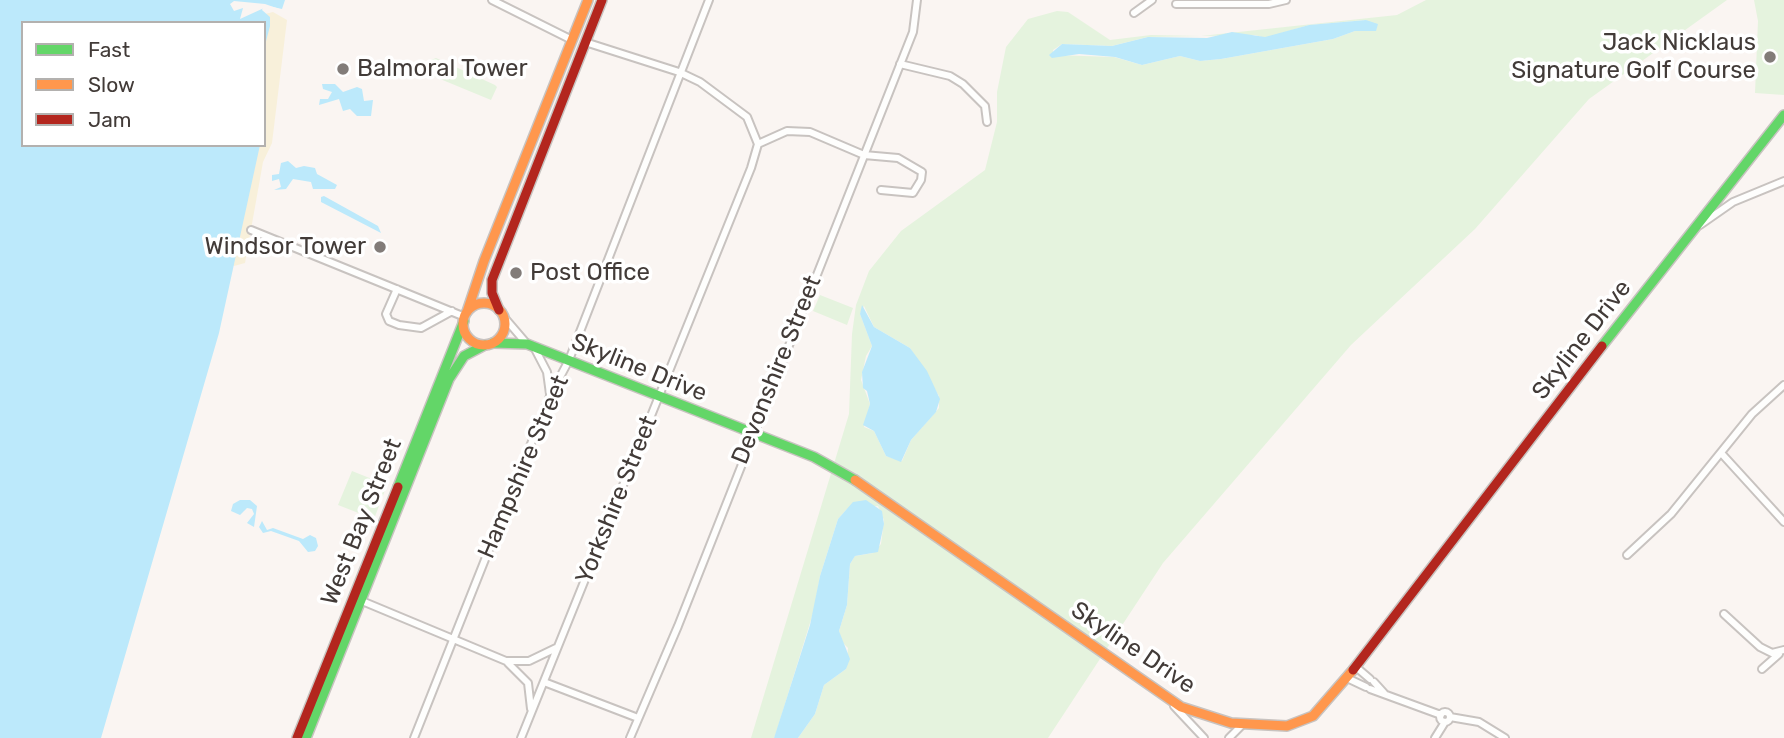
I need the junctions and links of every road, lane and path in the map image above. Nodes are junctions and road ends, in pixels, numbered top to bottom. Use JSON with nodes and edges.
{"nodes":[{"id":1,"x":492,"y":0,"type":"edge"},
{"id":2,"x":588,"y":0,"type":"edge"},
{"id":3,"x":602,"y":0,"type":"edge"},
{"id":4,"x":709,"y":0,"type":"edge"},
{"id":5,"x":917,"y":0,"type":"edge"},
{"id":6,"x":1152,"y":0,"type":"edge"},
{"id":7,"x":1286,"y":0,"type":"edge"},
{"id":8,"x":1201,"y":2,"type":"edge"},
{"id":9,"x":1252,"y":2,"type":"edge"},
{"id":10,"x":1175,"y":4,"type":"dead end"},
{"id":11,"x":1134,"y":13,"type":"dead end"},
{"id":12,"x":572,"y":40,"type":"junction"},
{"id":13,"x":585,"y":43,"type":"junction"},
{"id":14,"x":900,"y":64,"type":"junction"},
{"id":15,"x":679,"y":72,"type":"junction"},
{"id":16,"x":1784,"y":115,"type":"edge"},
{"id":17,"x":987,"y":122,"type":"dead end"},
{"id":18,"x":758,"y":144,"type":"junction"},
{"id":19,"x":864,"y":155,"type":"junction"},
{"id":20,"x":1784,"y":181,"type":"edge"},
{"id":21,"x":881,"y":190,"type":"dead end"},
{"id":22,"x":251,"y":230,"type":"dead end"},
{"id":23,"x":1685,"y":239,"type":"junction"},
{"id":24,"x":397,"y":289,"type":"junction"},
{"id":25,"x":452,"y":311,"type":"junction"},
{"id":26,"x":501,"y":314,"type":"junction"},
{"id":27,"x":465,"y":317,"type":"junction"},
{"id":28,"x":489,"y":344,"type":"junction"},
{"id":29,"x":530,"y":345,"type":"junction"},
{"id":30,"x":569,"y":360,"type":"junction"},
{"id":31,"x":1784,"y":385,"type":"edge"},
{"id":32,"x":551,"y":396,"type":"junction"},
{"id":33,"x":660,"y":396,"type":"junction"},
{"id":34,"x":752,"y":433,"type":"junction"},
{"id":35,"x":1722,"y":454,"type":"junction"},
{"id":36,"x":1784,"y":522,"type":"edge"},
{"id":37,"x":1627,"y":555,"type":"dead end"},
{"id":38,"x":362,"y":601,"type":"junction"},
{"id":39,"x":1724,"y":614,"type":"dead end"},
{"id":40,"x":452,"y":639,"type":"junction"},
{"id":41,"x":558,"y":647,"type":"junction"},
{"id":42,"x":1782,"y":651,"type":"edge"},
{"id":43,"x":506,"y":661,"type":"junction"},
{"id":44,"x":1356,"y":667,"type":"junction"},
{"id":45,"x":1762,"y":669,"type":"dead end"},
{"id":46,"x":1347,"y":678,"type":"junction"},
{"id":47,"x":544,"y":682,"type":"junction"},
{"id":48,"x":1384,"y":693,"type":"junction"},
{"id":49,"x":1167,"y":699,"type":"junction"},
{"id":50,"x":531,"y":714,"type":"junction"},
{"id":51,"x":638,"y":718,"type":"junction"},
{"id":52,"x":1447,"y":719,"type":"junction"},
{"id":53,"x":1242,"y":725,"type":"junction"},
{"id":54,"x":1501,"y":737,"type":"edge"},
{"id":55,"x":297,"y":738,"type":"edge"},
{"id":56,"x":306,"y":738,"type":"edge"},
{"id":57,"x":414,"y":738,"type":"edge"},
{"id":58,"x":521,"y":738,"type":"edge"},
{"id":59,"x":629,"y":738,"type":"edge"},
{"id":60,"x":1204,"y":738,"type":"edge"},
{"id":61,"x":1229,"y":738,"type":"edge"},
{"id":62,"x":1435,"y":738,"type":"edge"}],
"edges":[{"from":1,"to":12,"type":"street"},
{"from":2,"to":12,"type":"street","name":"West Bay Street"},
{"from":3,"to":13,"type":"street"},
{"from":4,"to":15,"type":"street","name":"Hampshire Street"},
{"from":5,"to":14,"type":"street","name":"Devonshire Street"},
{"from":6,"to":11,"type":"street"},
{"from":7,"to":9,"type":"street"},
{"from":8,"to":9,"type":"street"},
{"from":8,"to":10,"type":"street"},
{"from":12,"to":27,"type":"street","name":"West Bay Street"},
{"from":13,"to":15,"type":"street"},
{"from":13,"to":26,"type":"street"},
{"from":14,"to":17,"type":"street"},
{"from":14,"to":19,"type":"street","name":"Devonshire Street"},
{"from":15,"to":18,"type":"street"},
{"from":15,"to":30,"type":"street","name":"Hampshire Street"},
{"from":16,"to":23,"type":"street","name":"Skyline Drive"},
{"from":18,"to":19,"type":"street"},
{"from":18,"to":33,"type":"street","name":"Yorkshire Street"},
{"from":19,"to":21,"type":"street"},
{"from":19,"to":34,"type":"street","name":"Devonshire Street"},
{"from":20,"to":23,"type":"street"},
{"from":22,"to":24,"type":"street"},
{"from":23,"to":44,"type":"street","name":"Skyline Drive"},
{"from":24,"to":25,"type":"street"},
{"from":24,"to":25,"type":"street"},
{"from":25,"to":27,"type":"street"},
{"from":26,"to":27,"type":"street"},
{"from":26,"to":28,"type":"street"},
{"from":26,"to":29,"type":"street","name":"Skyline Drive"},
{"from":27,"to":28,"type":"street"},
{"from":27,"to":55,"type":"street","name":"West Bay Street"},
{"from":28,"to":29,"type":"street","name":"Skyline Drive"},
{"from":28,"to":38,"type":"street","name":"West Bay Street"},
{"from":29,"to":30,"type":"street","name":"Skyline Drive"},
{"from":29,"to":32,"type":"street"},
{"from":30,"to":32,"type":"street","name":"Hampshire Street"},
{"from":30,"to":33,"type":"street","name":"Skyline Drive"},
{"from":31,"to":35,"type":"street"},
{"from":32,"to":40,"type":"street","name":"Hampshire Street"},
{"from":33,"to":34,"type":"street","name":"Skyline Drive"},
{"from":33,"to":41,"type":"street","name":"Yorkshire Street"},
{"from":34,"to":49,"type":"street","name":"Skyline Drive"},
{"from":34,"to":51,"type":"street","name":"Devonshire Street"},
{"from":35,"to":36,"type":"street"},
{"from":35,"to":37,"type":"street"},
{"from":38,"to":40,"type":"street"},
{"from":38,"to":56,"type":"street","name":"West Bay Street"},
{"from":39,"to":42,"type":"street"},
{"from":40,"to":43,"type":"street"},
{"from":40,"to":57,"type":"street","name":"Hampshire Street"},
{"from":41,"to":43,"type":"street"},
{"from":41,"to":47,"type":"street","name":"Yorkshire Street"},
{"from":42,"to":45,"type":"street"},
{"from":43,"to":50,"type":"street"},
{"from":44,"to":46,"type":"street","name":"Skyline Drive"},
{"from":44,"to":48,"type":"street"},
{"from":46,"to":48,"type":"street"},
{"from":46,"to":53,"type":"street","name":"Skyline Drive"},
{"from":47,"to":50,"type":"street","name":"Yorkshire Street"},
{"from":47,"to":51,"type":"street"},
{"from":48,"to":52,"type":"street"},
{"from":49,"to":53,"type":"street","name":"Skyline Drive"},
{"from":49,"to":60,"type":"street"},
{"from":50,"to":58,"type":"street","name":"Yorkshire Street"},
{"from":51,"to":59,"type":"street","name":"Devonshire Street"},
{"from":52,"to":54,"type":"street"},
{"from":52,"to":62,"type":"street"},
{"from":53,"to":61,"type":"street"}]}
